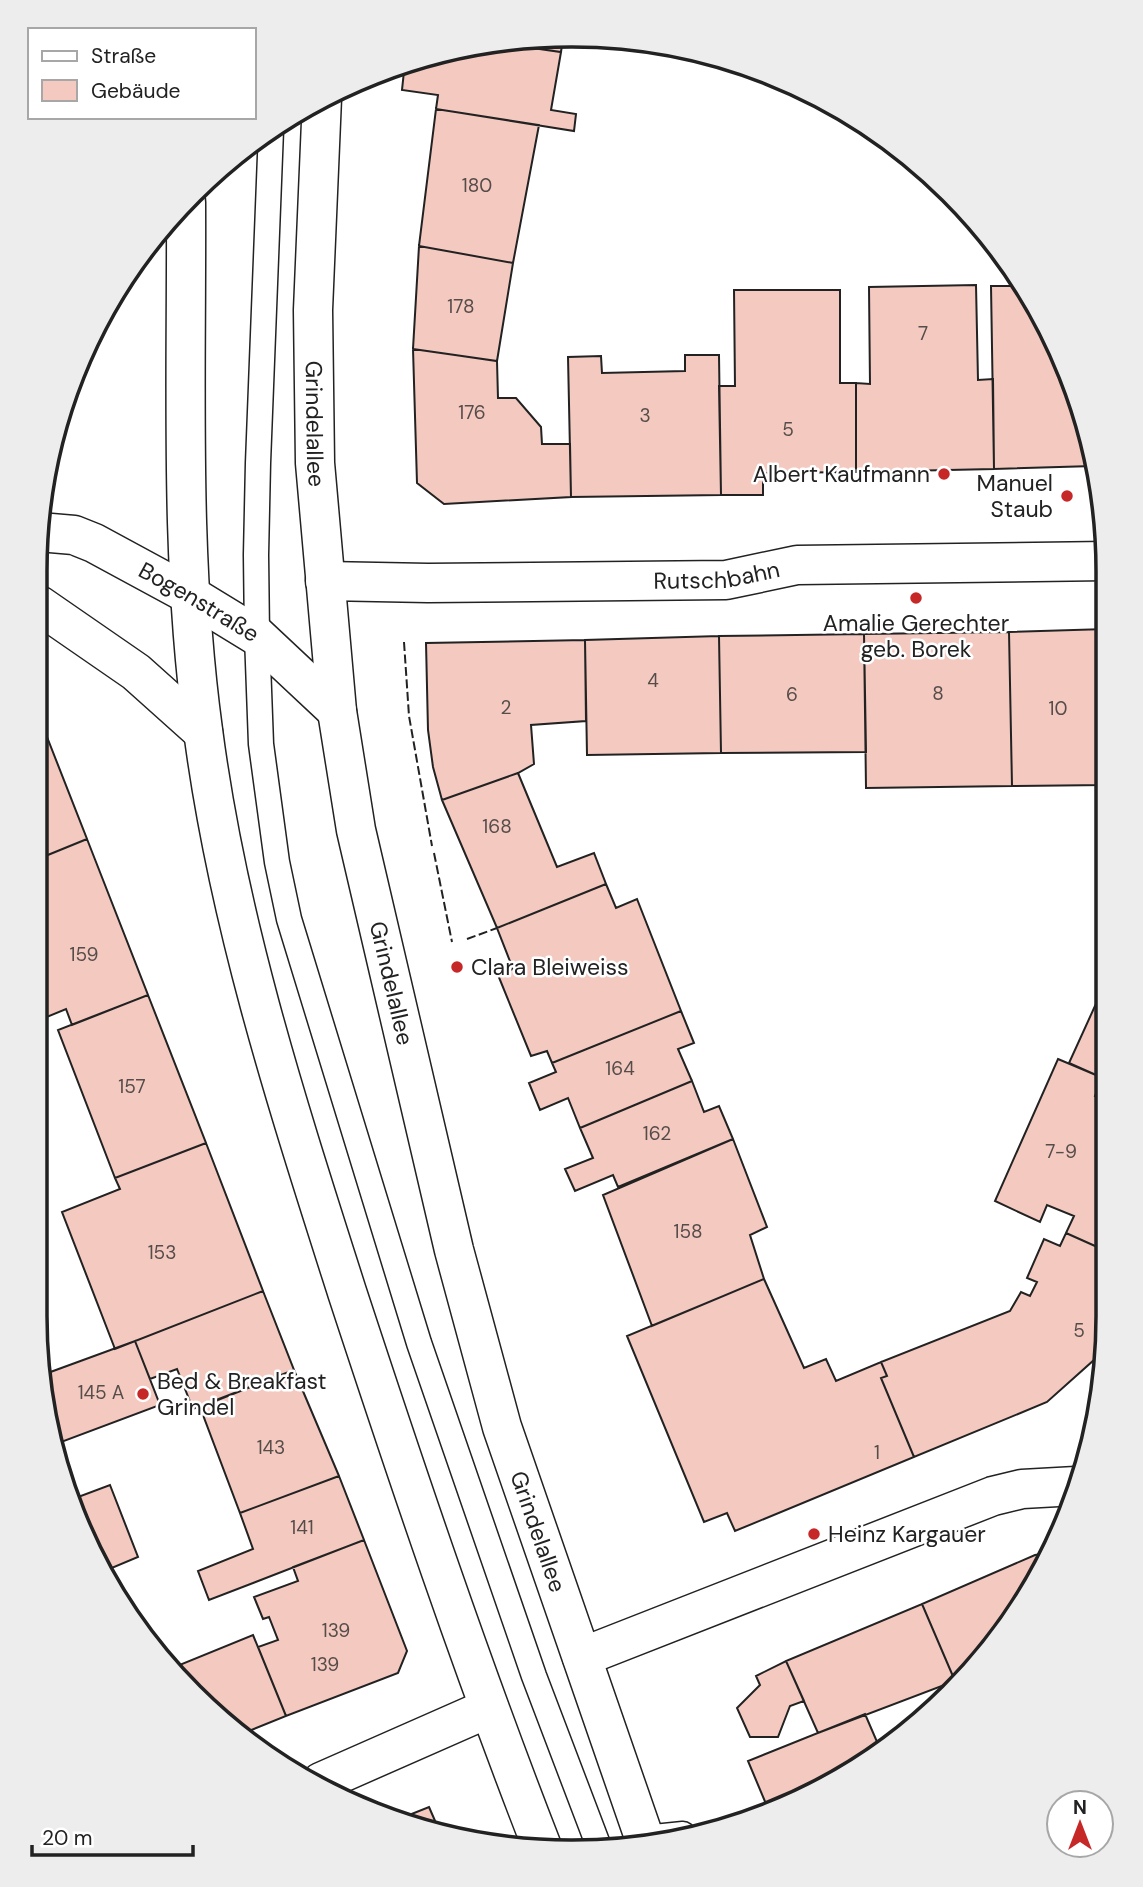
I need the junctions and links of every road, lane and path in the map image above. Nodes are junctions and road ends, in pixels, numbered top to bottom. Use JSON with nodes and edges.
{"nodes":[{"id":1,"x":321,"y":111,"type":"edge"},
{"id":2,"x":270,"y":143,"type":"edge"},
{"id":3,"x":186,"y":217,"type":"edge"},
{"id":4,"x":48,"y":534,"type":"edge"},
{"id":5,"x":1096,"y":561,"type":"edge"},
{"id":6,"x":325,"y":581,"type":"junction"},
{"id":7,"x":190,"y":595,"type":"junction"},
{"id":8,"x":47,"y":611,"type":"edge"},
{"id":9,"x":257,"y":636,"type":"junction"},
{"id":10,"x":337,"y":711,"type":"junction"},
{"id":11,"x":203,"y":732,"type":"junction"},
{"id":12,"x":1067,"y":1486,"type":"edge"},
{"id":13,"x":582,"y":1657,"type":"junction"},
{"id":14,"x":489,"y":1708,"type":"junction"},
{"id":15,"x":327,"y":1779,"type":"edge"},
{"id":16,"x":643,"y":1835,"type":"edge"},
{"id":17,"x":539,"y":1839,"type":"edge"},
{"id":18,"x":596,"y":1839,"type":"edge"}],
"edges":[{"from":1,"to":6,"type":"main road","name":"Grindelallee"},
{"from":2,"to":9,"type":"lane"},
{"from":3,"to":7,"type":"main road"},
{"from":4,"to":7,"type":"main road","name":"Bogenstraße"},
{"from":5,"to":6,"type":"main road","name":"Rutschbahn"},
{"from":6,"to":10,"type":"main road","name":"Grindelallee"},
{"from":7,"to":9,"type":"main road","name":"Bogenstraße"},
{"from":7,"to":11,"type":"main road"},
{"from":8,"to":11,"type":"main road"},
{"from":9,"to":10,"type":"main road","name":"Bogenstraße"},
{"from":9,"to":18,"type":"lane"},
{"from":10,"to":13,"type":"main road","name":"Grindelallee"},
{"from":11,"to":14,"type":"main road"},
{"from":12,"to":13,"type":"main road"},
{"from":13,"to":16,"type":"main road","name":"Grindelallee"},
{"from":14,"to":15,"type":"main road"},
{"from":14,"to":17,"type":"main road"}]}
